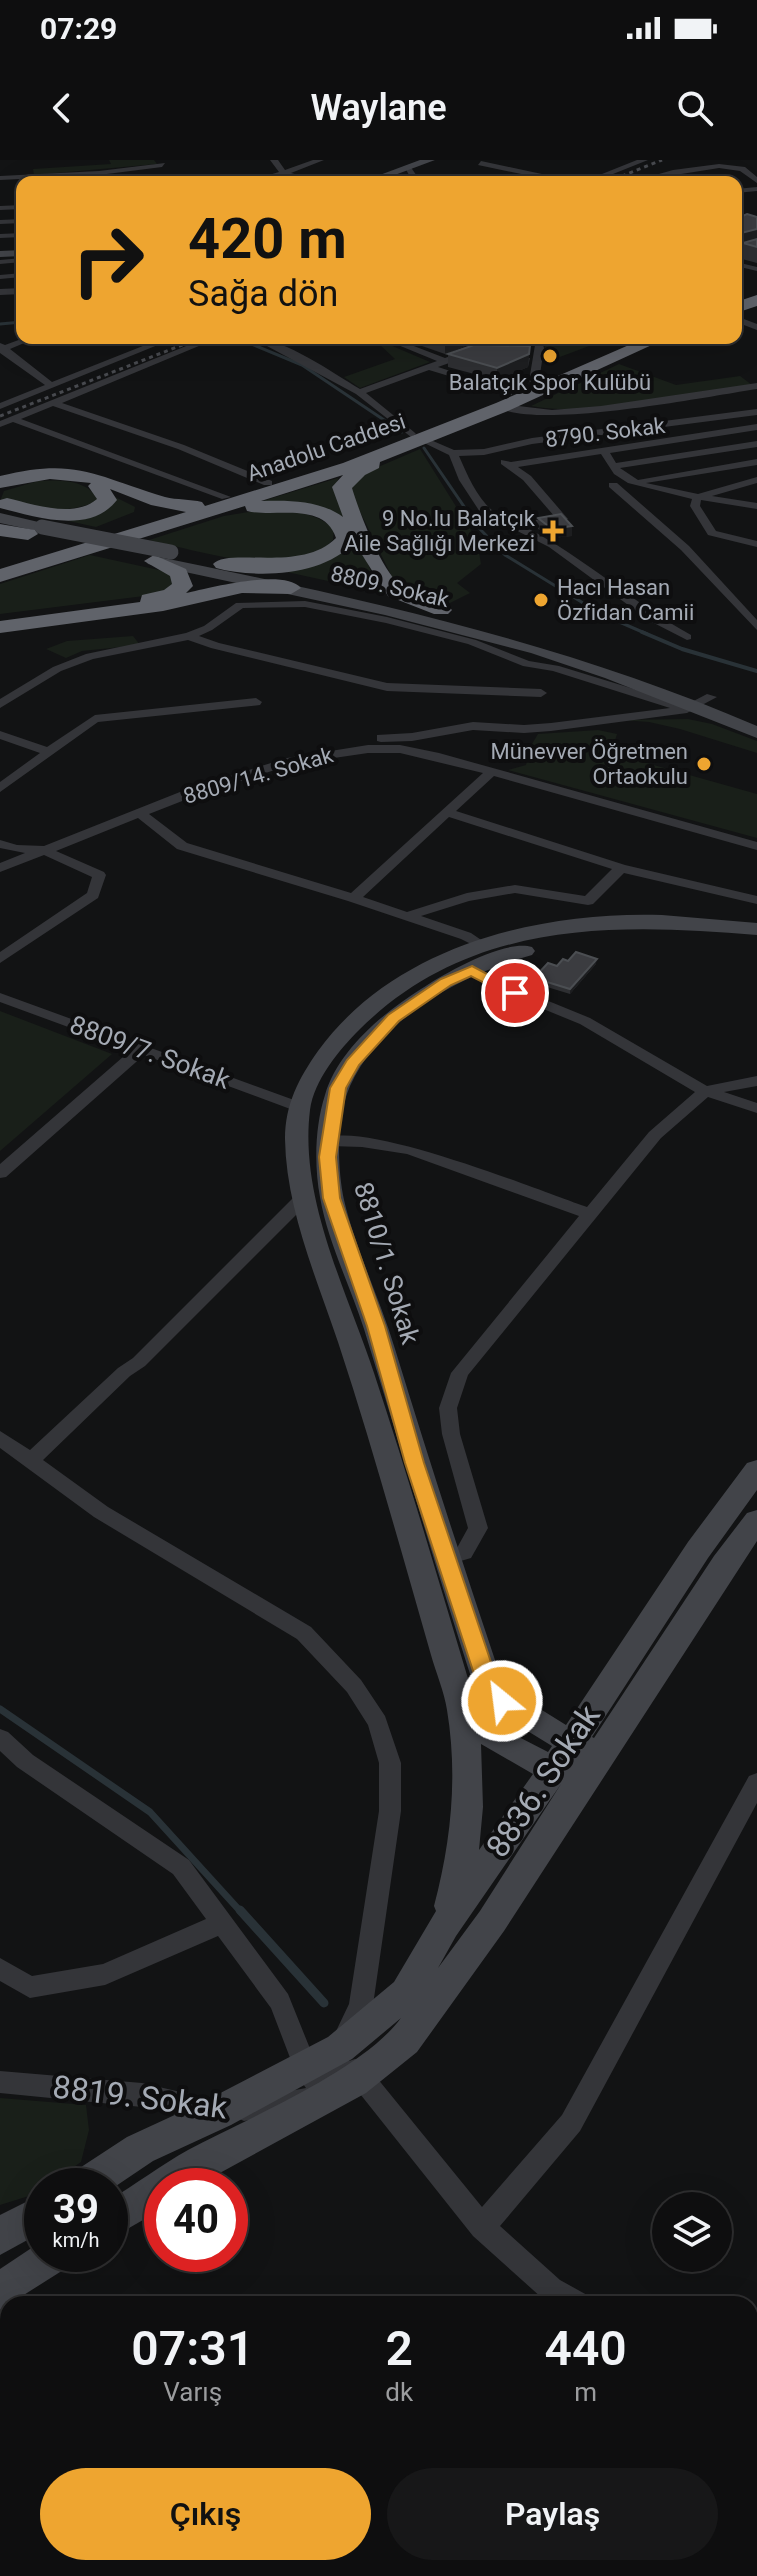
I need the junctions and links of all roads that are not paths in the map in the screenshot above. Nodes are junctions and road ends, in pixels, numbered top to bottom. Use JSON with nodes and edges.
{"nodes":[{"id":1,"x":274,"y":160,"type":"edge"},
{"id":2,"x":320,"y":160,"type":"edge"},
{"id":3,"x":430,"y":160,"type":"edge"},
{"id":4,"x":644,"y":160,"type":"edge"},
{"id":5,"x":479,"y":162,"type":"edge"},
{"id":6,"x":161,"y":163,"type":"edge"},
{"id":7,"x":659,"y":165,"type":"dead end"},
{"id":8,"x":23,"y":166,"type":"dead end"},
{"id":9,"x":407,"y":168,"type":"junction"},
{"id":10,"x":284,"y":173,"type":"junction"},
{"id":11,"x":168,"y":175,"type":"dead end"},
{"id":12,"x":24,"y":176,"type":"edge"},
{"id":13,"x":104,"y":176,"type":"edge"},
{"id":14,"x":276,"y":176,"type":"edge"},
{"id":15,"x":296,"y":176,"type":"edge"},
{"id":16,"x":384,"y":176,"type":"edge"},
{"id":17,"x":413,"y":176,"type":"edge"},
{"id":18,"x":496,"y":176,"type":"edge"},
{"id":19,"x":543,"y":176,"type":"edge"},
{"id":20,"x":602,"y":176,"type":"edge"},
{"id":21,"x":634,"y":176,"type":"edge"},
{"id":22,"x":652,"y":176,"type":"edge"},
{"id":23,"x":757,"y":181,"type":"edge"},
{"id":24,"x":156,"y":344,"type":"edge"},
{"id":25,"x":199,"y":344,"type":"edge"},
{"id":26,"x":267,"y":344,"type":"edge"},
{"id":27,"x":401,"y":344,"type":"edge"},
{"id":28,"x":492,"y":344,"type":"edge"},
{"id":29,"x":538,"y":344,"type":"edge"},
{"id":30,"x":620,"y":344,"type":"edge"},
{"id":31,"x":644,"y":344,"type":"edge"},
{"id":32,"x":2,"y":348,"type":"edge"},
{"id":33,"x":445,"y":361,"type":"junction"},
{"id":34,"x":430,"y":367,"type":"junction"},
{"id":35,"x":534,"y":381,"type":"junction"},
{"id":36,"x":52,"y":386,"type":"junction"},
{"id":37,"x":757,"y":386,"type":"edge"},
{"id":38,"x":359,"y":392,"type":"junction"},
{"id":39,"x":30,"y":394,"type":"junction"},
{"id":40,"x":683,"y":397,"type":"junction"},
{"id":41,"x":0,"y":398,"type":"edge"},
{"id":42,"x":506,"y":400,"type":"junction"},
{"id":43,"x":54,"y":403,"type":"junction"},
{"id":44,"x":0,"y":406,"type":"edge"},
{"id":45,"x":591,"y":410,"type":"junction"},
{"id":46,"x":757,"y":412,"type":"edge"},
{"id":47,"x":717,"y":418,"type":"junction"},
{"id":48,"x":13,"y":419,"type":"junction"},
{"id":49,"x":0,"y":424,"type":"edge"},
{"id":50,"x":757,"y":427,"type":"edge"},
{"id":51,"x":619,"y":430,"type":"junction"},
{"id":52,"x":738,"y":430,"type":"junction"},
{"id":53,"x":417,"y":437,"type":"junction"},
{"id":54,"x":532,"y":441,"type":"junction"},
{"id":55,"x":757,"y":443,"type":"edge"},
{"id":56,"x":639,"y":444,"type":"junction"},
{"id":57,"x":603,"y":450,"type":"junction"},
{"id":58,"x":484,"y":452,"type":"junction"},
{"id":59,"x":453,"y":453,"type":"junction"},
{"id":60,"x":558,"y":457,"type":"junction"},
{"id":61,"x":757,"y":462,"type":"edge"},
{"id":62,"x":511,"y":465,"type":"junction"},
{"id":63,"x":613,"y":466,"type":"junction"},
{"id":64,"x":757,"y":480,"type":"edge"},
{"id":65,"x":0,"y":482,"type":"edge"},
{"id":66,"x":633,"y":482,"type":"junction"},
{"id":67,"x":268,"y":483,"type":"junction"},
{"id":68,"x":98,"y":486,"type":"junction"},
{"id":69,"x":226,"y":497,"type":"junction"},
{"id":70,"x":697,"y":497,"type":"junction"},
{"id":71,"x":757,"y":504,"type":"edge"},
{"id":72,"x":2,"y":506,"type":"edge"},
{"id":73,"x":193,"y":511,"type":"junction"},
{"id":74,"x":512,"y":525,"type":"junction"},
{"id":75,"x":0,"y":528,"type":"edge"},
{"id":76,"x":35,"y":531,"type":"junction"},
{"id":77,"x":108,"y":531,"type":"junction"},
{"id":78,"x":757,"y":544,"type":"edge"},
{"id":79,"x":162,"y":556,"type":"junction"},
{"id":80,"x":0,"y":564,"type":"edge"},
{"id":81,"x":223,"y":564,"type":"junction"},
{"id":82,"x":0,"y":576,"type":"edge"},
{"id":83,"x":291,"y":588,"type":"junction"},
{"id":84,"x":240,"y":605,"type":"junction"},
{"id":85,"x":441,"y":610,"type":"junction"},
{"id":86,"x":7,"y":623,"type":"edge"},
{"id":87,"x":757,"y":627,"type":"edge"},
{"id":88,"x":189,"y":636,"type":"junction"},
{"id":89,"x":687,"y":637,"type":"dead end"},
{"id":90,"x":541,"y":693,"type":"dead end"},
{"id":91,"x":256,"y":702,"type":"dead end"},
{"id":92,"x":0,"y":704,"type":"edge"},
{"id":93,"x":698,"y":704,"type":"junction"},
{"id":94,"x":757,"y":718,"type":"edge"},
{"id":95,"x":757,"y":733,"type":"edge"},
{"id":96,"x":0,"y":735,"type":"edge"},
{"id":97,"x":352,"y":750,"type":"junction"},
{"id":98,"x":49,"y":752,"type":"junction"},
{"id":99,"x":489,"y":774,"type":"junction"},
{"id":100,"x":0,"y":788,"type":"edge"},
{"id":101,"x":138,"y":812,"type":"junction"},
{"id":102,"x":446,"y":812,"type":"junction"},
{"id":103,"x":0,"y":844,"type":"edge"},
{"id":104,"x":757,"y":846,"type":"edge"},
{"id":105,"x":43,"y":850,"type":"junction"},
{"id":106,"x":0,"y":868,"type":"edge"},
{"id":107,"x":621,"y":868,"type":"junction"},
{"id":108,"x":353,"y":898,"type":"junction"},
{"id":109,"x":757,"y":900,"type":"edge"},
{"id":110,"x":407,"y":916,"type":"junction"},
{"id":111,"x":757,"y":929,"type":"edge"},
{"id":112,"x":757,"y":939,"type":"edge"},
{"id":113,"x":483,"y":946,"type":"junction"},
{"id":114,"x":0,"y":959,"type":"edge"},
{"id":115,"x":472,"y":970,"type":"junction"},
{"id":116,"x":0,"y":997,"type":"edge"},
{"id":117,"x":142,"y":1049,"type":"junction"},
{"id":118,"x":757,"y":1081,"type":"edge"},
{"id":119,"x":705,"y":1091,"type":"junction"},
{"id":120,"x":299,"y":1107,"type":"junction"},
{"id":121,"x":757,"y":1108,"type":"edge"},
{"id":122,"x":330,"y":1141,"type":"junction"},
{"id":123,"x":0,"y":1173,"type":"edge"},
{"id":124,"x":304,"y":1197,"type":"junction"},
{"id":125,"x":592,"y":1215,"type":"junction"},
{"id":126,"x":0,"y":1438,"type":"edge"},
{"id":127,"x":31,"y":1460,"type":"junction"},
{"id":128,"x":757,"y":1470,"type":"edge"},
{"id":129,"x":757,"y":1520,"type":"edge"},
{"id":130,"x":447,"y":1558,"type":"junction"},
{"id":131,"x":462,"y":1708,"type":"junction"},
{"id":132,"x":0,"y":1738,"type":"edge"},
{"id":133,"x":577,"y":1761,"type":"junction"},
{"id":134,"x":757,"y":1782,"type":"edge"},
{"id":135,"x":222,"y":1923,"type":"junction"},
{"id":136,"x":444,"y":1926,"type":"junction"},
{"id":137,"x":0,"y":1969,"type":"edge"},
{"id":138,"x":340,"y":2048,"type":"junction"},
{"id":139,"x":359,"y":2076,"type":"junction"},
{"id":140,"x":0,"y":2082,"type":"edge"},
{"id":141,"x":316,"y":2082,"type":"junction"},
{"id":142,"x":218,"y":2113,"type":"junction"},
{"id":143,"x":112,"y":2168,"type":"edge"},
{"id":144,"x":192,"y":2168,"type":"edge"},
{"id":145,"x":24,"y":2222,"type":"edge"},
{"id":146,"x":482,"y":2227,"type":"junction"},
{"id":147,"x":0,"y":2236,"type":"edge"},
{"id":148,"x":28,"y":2272,"type":"edge"},
{"id":149,"x":0,"y":2291,"type":"edge"},
{"id":150,"x":564,"y":2296,"type":"edge"}],
"edges":[{"from":1,"to":10,"type":"street"},
{"from":2,"to":10,"type":"street"},
{"from":3,"to":9,"type":"street"},
{"from":4,"to":20,"type":"street"},
{"from":5,"to":18,"type":"street"},
{"from":5,"to":19,"type":"street"},
{"from":6,"to":11,"type":"street"},
{"from":6,"to":13,"type":"street"},
{"from":7,"to":21,"type":"street"},
{"from":8,"to":12,"type":"street"},
{"from":9,"to":16,"type":"street"},
{"from":9,"to":17,"type":"street"},
{"from":10,"to":14,"type":"street"},
{"from":10,"to":15,"type":"street"},
{"from":22,"to":23,"type":"street"},
{"from":24,"to":36,"type":"street"},
{"from":25,"to":43,"type":"street"},
{"from":26,"to":38,"type":"street"},
{"from":27,"to":33,"type":"street"},
{"from":28,"to":33,"type":"street"},
{"from":29,"to":35,"type":"street"},
{"from":30,"to":35,"type":"highway","name":"Anadolu Caddesi"},
{"from":31,"to":42,"type":"highway","name":"Anadolu Caddesi"},
{"from":32,"to":36,"type":"street"},
{"from":33,"to":34,"type":"street"},
{"from":34,"to":38,"type":"street"},
{"from":34,"to":42,"type":"street"},
{"from":35,"to":42,"type":"highway","name":"Anadolu Caddesi"},
{"from":36,"to":39,"type":"street"},
{"from":37,"to":40,"type":"street"},
{"from":38,"to":53,"type":"street"},
{"from":39,"to":41,"type":"street"},
{"from":39,"to":44,"type":"street"},
{"from":40,"to":45,"type":"street"},
{"from":40,"to":47,"type":"street"},
{"from":42,"to":45,"type":"street"},
{"from":42,"to":53,"type":"highway","name":"Anadolu Caddesi"},
{"from":43,"to":48,"type":"street"},
{"from":43,"to":67,"type":"street"},
{"from":45,"to":51,"type":"street"},
{"from":46,"to":47,"type":"street","name":"8790. Sokak"},
{"from":47,"to":51,"type":"street","name":"8790. Sokak"},
{"from":48,"to":49,"type":"street"},
{"from":48,"to":69,"type":"street"},
{"from":50,"to":52,"type":"street"},
{"from":51,"to":54,"type":"street","name":"8790. Sokak"},
{"from":51,"to":56,"type":"street"},
{"from":52,"to":55,"type":"street"},
{"from":52,"to":56,"type":"street"},
{"from":53,"to":59,"type":"street"},
{"from":53,"to":67,"type":"highway","name":"Anadolu Caddesi"},
{"from":53,"to":73,"type":"highway","name":"Anadolu Caddesi"},
{"from":53,"to":85,"type":"highway"},
{"from":54,"to":58,"type":"street","name":"8790. Sokak"},
{"from":54,"to":60,"type":"street"},
{"from":55,"to":63,"type":"street"},
{"from":56,"to":57,"type":"street"},
{"from":57,"to":60,"type":"street"},
{"from":57,"to":63,"type":"street"},
{"from":58,"to":59,"type":"street","name":"8790. Sokak"},
{"from":58,"to":62,"type":"street"},
{"from":59,"to":74,"type":"street"},
{"from":60,"to":62,"type":"street"},
{"from":61,"to":66,"type":"street"},
{"from":62,"to":74,"type":"street"},
{"from":63,"to":66,"type":"street"},
{"from":64,"to":70,"type":"street"},
{"from":65,"to":73,"type":"highway"},
{"from":66,"to":70,"type":"street"},
{"from":66,"to":87,"type":"street"},
{"from":67,"to":69,"type":"highway","name":"Anadolu Caddesi"},
{"from":68,"to":72,"type":"highway"},
{"from":68,"to":72,"type":"highway"},
{"from":68,"to":77,"type":"highway"},
{"from":69,"to":73,"type":"highway","name":"Anadolu Caddesi"},
{"from":70,"to":71,"type":"street"},
{"from":70,"to":78,"type":"street"},
{"from":72,"to":76,"type":"highway"},
{"from":73,"to":77,"type":"highway","name":"Anadolu Caddesi"},
{"from":73,"to":81,"type":"highway"},
{"from":73,"to":82,"type":"highway","name":"Anadolu Caddesi"},
{"from":74,"to":89,"type":"street"},
{"from":75,"to":76,"type":"highway"},
{"from":76,"to":79,"type":"street","name":"8809. Sokak"},
{"from":77,"to":80,"type":"highway","name":"Anadolu Caddesi"},
{"from":79,"to":81,"type":"street","name":"8809. Sokak"},
{"from":79,"to":83,"type":"street","name":"8809. Sokak"},
{"from":79,"to":86,"type":"highway"},
{"from":81,"to":85,"type":"street","name":"8809. Sokak"},
{"from":83,"to":86,"type":"highway"},
{"from":83,"to":93,"type":"street","name":"8809. Sokak"},
{"from":84,"to":86,"type":"highway"},
{"from":84,"to":88,"type":"street"},
{"from":84,"to":93,"type":"street"},
{"from":85,"to":93,"type":"street","name":"8809. Sokak"},
{"from":88,"to":90,"type":"street"},
{"from":88,"to":92,"type":"street"},
{"from":91,"to":98,"type":"street"},
{"from":93,"to":94,"type":"street","name":"8809. Sokak"},
{"from":93,"to":95,"type":"street","name":"8809. Sokak"},
{"from":93,"to":97,"type":"street"},
{"from":96,"to":98,"type":"street"},
{"from":97,"to":99,"type":"street","name":"8809/14. Sokak"},
{"from":97,"to":101,"type":"street","name":"8809/14. Sokak"},
{"from":98,"to":100,"type":"street"},
{"from":99,"to":102,"type":"street"},
{"from":99,"to":104,"type":"street","name":"8809/14. Sokak"},
{"from":101,"to":105,"type":"street","name":"8809/14. Sokak"},
{"from":101,"to":108,"type":"street"},
{"from":102,"to":107,"type":"street"},
{"from":102,"to":108,"type":"street"},
{"from":103,"to":105,"type":"street"},
{"from":105,"to":106,"type":"street","name":"8809/14. Sokak"},
{"from":105,"to":114,"type":"street"},
{"from":107,"to":109,"type":"street"},
{"from":107,"to":110,"type":"street"},
{"from":108,"to":110,"type":"street"},
{"from":110,"to":113,"type":"street"},
{"from":111,"to":113,"type":"street"},
{"from":112,"to":115,"type":"street","name":"8810/1. Sokak"},
{"from":113,"to":120,"type":"street"},
{"from":115,"to":119,"type":"street"},
{"from":115,"to":122,"type":"street","name":"8810/1. Sokak"},
{"from":116,"to":117,"type":"street","name":"8809/7. Sokak"},
{"from":117,"to":120,"type":"street","name":"8809/7. Sokak"},
{"from":117,"to":123,"type":"street"},
{"from":118,"to":119,"type":"street"},
{"from":119,"to":121,"type":"street"},
{"from":119,"to":125,"type":"street"},
{"from":120,"to":124,"type":"street"},
{"from":122,"to":125,"type":"street"},
{"from":122,"to":130,"type":"street","name":"8810/1. Sokak"},
{"from":124,"to":127,"type":"street"},
{"from":124,"to":131,"type":"street"},
{"from":125,"to":130,"type":"street"},
{"from":126,"to":127,"type":"street"},
{"from":127,"to":138,"type":"street"},
{"from":128,"to":133,"type":"street","name":"8836. Sokak"},
{"from":129,"to":133,"type":"street"},
{"from":130,"to":133,"type":"street","name":"8810/1. Sokak"},
{"from":131,"to":133,"type":"street"},
{"from":131,"to":136,"type":"street"},
{"from":132,"to":135,"type":"street"},
{"from":133,"to":136,"type":"street","name":"8836. Sokak"},
{"from":133,"to":139,"type":"street"},
{"from":134,"to":146,"type":"street"},
{"from":135,"to":137,"type":"street"},
{"from":135,"to":141,"type":"street"},
{"from":136,"to":138,"type":"street","name":"8836. Sokak"},
{"from":138,"to":139,"type":"street"},
{"from":138,"to":141,"type":"street","name":"8836. Sokak"},
{"from":139,"to":141,"type":"street"},
{"from":139,"to":146,"type":"street"},
{"from":140,"to":142,"type":"street","name":"8819. Sokak"},
{"from":141,"to":142,"type":"street"},
{"from":141,"to":144,"type":"street"},
{"from":142,"to":143,"type":"street"},
{"from":145,"to":147,"type":"street"},
{"from":146,"to":150,"type":"street"},
{"from":148,"to":149,"type":"street"}]}
